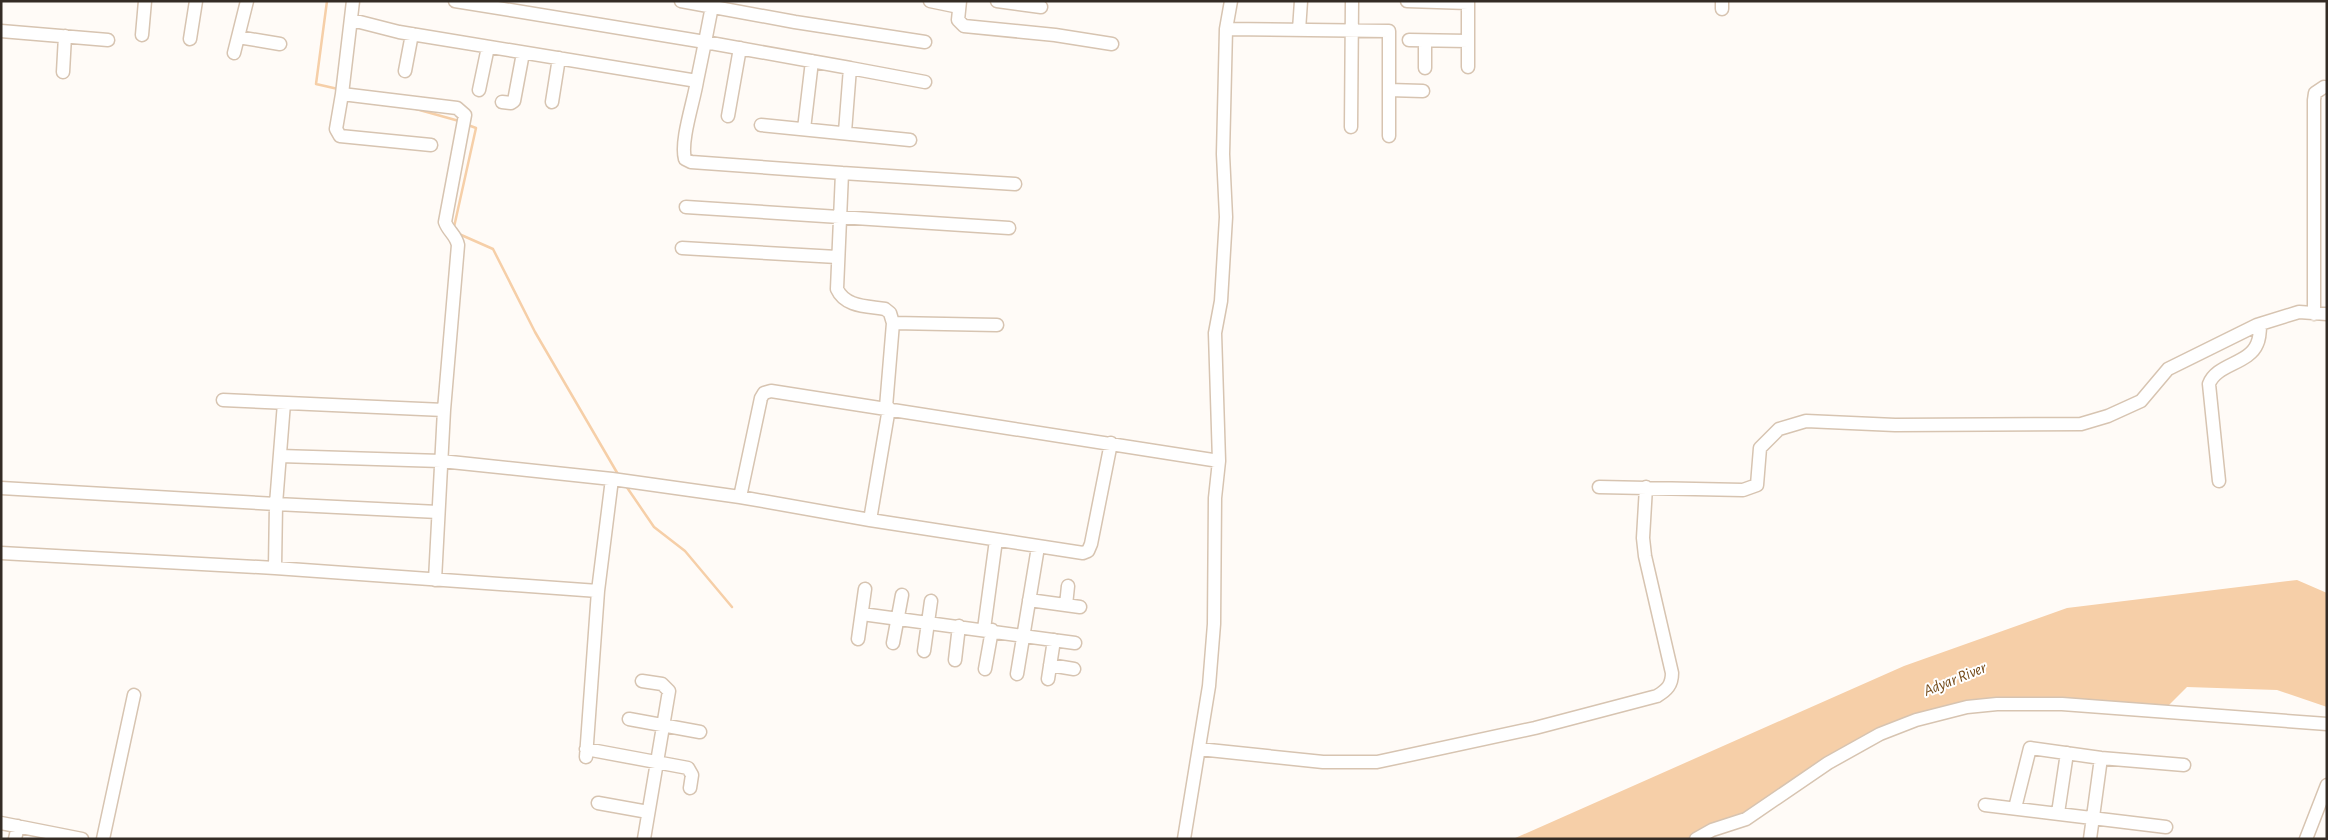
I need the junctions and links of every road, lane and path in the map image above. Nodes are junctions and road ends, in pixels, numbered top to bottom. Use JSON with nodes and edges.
{"nodes":[{"id":1,"x":145,"y":1,"type":"edge"},
{"id":2,"x":196,"y":1,"type":"edge"},
{"id":3,"x":247,"y":1,"type":"edge"},
{"id":4,"x":353,"y":1,"type":"edge"},
{"id":5,"x":454,"y":1,"type":"edge"},
{"id":6,"x":682,"y":1,"type":"edge"},
{"id":7,"x":930,"y":1,"type":"edge"},
{"id":8,"x":997,"y":1,"type":"edge"},
{"id":9,"x":1231,"y":1,"type":"edge"},
{"id":10,"x":1300,"y":1,"type":"edge"},
{"id":11,"x":1352,"y":1,"type":"edge"},
{"id":12,"x":1407,"y":1,"type":"edge"},
{"id":13,"x":1468,"y":2,"type":"edge"},
{"id":14,"x":713,"y":4,"type":"edge"},
{"id":15,"x":959,"y":4,"type":"edge"},
{"id":16,"x":1041,"y":7,"type":"dead end"},
{"id":17,"x":352,"y":20,"type":"junction"},
{"id":18,"x":1226,"y":29,"type":"junction"},
{"id":19,"x":1299,"y":30,"type":"junction"},
{"id":20,"x":1352,"y":30,"type":"junction"},
{"id":21,"x":1,"y":31,"type":"edge"},
{"id":22,"x":412,"y":34,"type":"junction"},
{"id":23,"x":142,"y":35,"type":"dead end"},
{"id":24,"x":65,"y":36,"type":"junction"},
{"id":25,"x":238,"y":37,"type":"junction"},
{"id":26,"x":190,"y":39,"type":"dead end"},
{"id":27,"x":108,"y":40,"type":"dead end"},
{"id":28,"x":1409,"y":40,"type":"dead end"},
{"id":29,"x":1425,"y":40,"type":"junction"},
{"id":30,"x":1468,"y":41,"type":"junction"},
{"id":31,"x":705,"y":42,"type":"junction"},
{"id":32,"x":925,"y":42,"type":"dead end"},
{"id":33,"x":280,"y":44,"type":"dead end"},
{"id":34,"x":1112,"y":44,"type":"dead end"},
{"id":35,"x":488,"y":47,"type":"junction"},
{"id":36,"x":740,"y":48,"type":"junction"},
{"id":37,"x":523,"y":52,"type":"junction"},
{"id":38,"x":234,"y":53,"type":"dead end"},
{"id":39,"x":559,"y":58,"type":"junction"},
{"id":40,"x":812,"y":62,"type":"junction"},
{"id":41,"x":1468,"y":67,"type":"dead end"},
{"id":42,"x":850,"y":68,"type":"junction"},
{"id":43,"x":1425,"y":68,"type":"dead end"},
{"id":44,"x":406,"y":71,"type":"dead end"},
{"id":45,"x":63,"y":72,"type":"dead end"},
{"id":46,"x":697,"y":81,"type":"junction"},
{"id":47,"x":925,"y":82,"type":"dead end"},
{"id":48,"x":2324,"y":87,"type":"dead end"},
{"id":49,"x":479,"y":90,"type":"dead end"},
{"id":50,"x":1389,"y":90,"type":"junction"},
{"id":51,"x":1423,"y":91,"type":"dead end"},
{"id":52,"x":342,"y":94,"type":"junction"},
{"id":53,"x":502,"y":102,"type":"dead end"},
{"id":54,"x":552,"y":102,"type":"dead end"},
{"id":55,"x":728,"y":116,"type":"dead end"},
{"id":56,"x":761,"y":126,"type":"dead end"},
{"id":57,"x":1350,"y":127,"type":"dead end"},
{"id":58,"x":804,"y":129,"type":"junction"},
{"id":59,"x":845,"y":132,"type":"junction"},
{"id":60,"x":1389,"y":136,"type":"dead end"},
{"id":61,"x":910,"y":140,"type":"dead end"},
{"id":62,"x":431,"y":145,"type":"dead end"},
{"id":63,"x":842,"y":173,"type":"junction"},
{"id":64,"x":1015,"y":184,"type":"dead end"},
{"id":65,"x":686,"y":207,"type":"dead end"},
{"id":66,"x":839,"y":216,"type":"junction"},
{"id":67,"x":1009,"y":228,"type":"dead end"},
{"id":68,"x":682,"y":248,"type":"dead end"},
{"id":69,"x":837,"y":257,"type":"junction"},
{"id":70,"x":2314,"y":314,"type":"junction"},
{"id":71,"x":2327,"y":314,"type":"edge"},
{"id":72,"x":893,"y":322,"type":"junction"},
{"id":73,"x":2260,"y":324,"type":"junction"},
{"id":74,"x":997,"y":325,"type":"dead end"},
{"id":75,"x":224,"y":400,"type":"dead end"},
{"id":76,"x":284,"y":403,"type":"junction"},
{"id":77,"x":888,"y":408,"type":"junction"},
{"id":78,"x":444,"y":410,"type":"junction"},
{"id":79,"x":1111,"y":443,"type":"junction"},
{"id":80,"x":280,"y":456,"type":"junction"},
{"id":81,"x":1219,"y":460,"type":"junction"},
{"id":82,"x":441,"y":461,"type":"junction"},
{"id":83,"x":612,"y":479,"type":"junction"},
{"id":84,"x":2219,"y":481,"type":"dead end"},
{"id":85,"x":1599,"y":487,"type":"dead end"},
{"id":86,"x":1646,"y":487,"type":"junction"},
{"id":87,"x":1,"y":488,"type":"edge"},
{"id":88,"x":740,"y":497,"type":"junction"},
{"id":89,"x":276,"y":504,"type":"junction"},
{"id":90,"x":438,"y":512,"type":"junction"},
{"id":91,"x":870,"y":520,"type":"junction"},
{"id":92,"x":996,"y":540,"type":"junction"},
{"id":93,"x":1038,"y":547,"type":"junction"},
{"id":94,"x":1,"y":553,"type":"edge"},
{"id":95,"x":275,"y":568,"type":"junction"},
{"id":96,"x":435,"y":580,"type":"junction"},
{"id":97,"x":1068,"y":586,"type":"dead end"},
{"id":98,"x":865,"y":590,"type":"dead end"},
{"id":99,"x":598,"y":591,"type":"junction"},
{"id":100,"x":902,"y":595,"type":"dead end"},
{"id":101,"x":1029,"y":600,"type":"junction"},
{"id":102,"x":931,"y":601,"type":"dead end"},
{"id":103,"x":1066,"y":605,"type":"junction"},
{"id":104,"x":1080,"y":607,"type":"dead end"},
{"id":105,"x":862,"y":614,"type":"junction"},
{"id":106,"x":897,"y":618,"type":"junction"},
{"id":107,"x":928,"y":622,"type":"junction"},
{"id":108,"x":959,"y":626,"type":"junction"},
{"id":109,"x":988,"y":630,"type":"junction"},
{"id":110,"x":1023,"y":635,"type":"junction"},
{"id":111,"x":858,"y":639,"type":"dead end"},
{"id":112,"x":1054,"y":640,"type":"junction"},
{"id":113,"x":893,"y":643,"type":"dead end"},
{"id":114,"x":1075,"y":643,"type":"dead end"},
{"id":115,"x":924,"y":651,"type":"dead end"},
{"id":116,"x":955,"y":660,"type":"dead end"},
{"id":117,"x":1050,"y":665,"type":"junction"},
{"id":118,"x":986,"y":669,"type":"dead end"},
{"id":119,"x":1074,"y":669,"type":"dead end"},
{"id":120,"x":1017,"y":674,"type":"dead end"},
{"id":121,"x":1048,"y":679,"type":"dead end"},
{"id":122,"x":642,"y":681,"type":"dead end"},
{"id":123,"x":134,"y":695,"type":"dead end"},
{"id":124,"x":629,"y":719,"type":"dead end"},
{"id":125,"x":2327,"y":724,"type":"edge"},
{"id":126,"x":664,"y":725,"type":"junction"},
{"id":127,"x":700,"y":732,"type":"dead end"},
{"id":128,"x":1199,"y":749,"type":"junction"},
{"id":129,"x":2068,"y":753,"type":"junction"},
{"id":130,"x":2101,"y":758,"type":"junction"},
{"id":131,"x":658,"y":762,"type":"junction"},
{"id":132,"x":2184,"y":765,"type":"dead end"},
{"id":133,"x":2327,"y":785,"type":"edge"},
{"id":134,"x":690,"y":788,"type":"dead end"},
{"id":135,"x":598,"y":803,"type":"dead end"},
{"id":136,"x":1985,"y":805,"type":"dead end"},
{"id":137,"x":2015,"y":808,"type":"junction"},
{"id":138,"x":648,"y":812,"type":"junction"},
{"id":139,"x":2058,"y":813,"type":"junction"},
{"id":140,"x":2092,"y":819,"type":"junction"},
{"id":141,"x":1,"y":823,"type":"edge"},
{"id":142,"x":2166,"y":827,"type":"dead end"},
{"id":143,"x":16,"y":832,"type":"edge"},
{"id":144,"x":82,"y":839,"type":"edge"},
{"id":145,"x":103,"y":839,"type":"edge"},
{"id":146,"x":644,"y":839,"type":"edge"},
{"id":147,"x":1184,"y":839,"type":"edge"},
{"id":148,"x":1696,"y":839,"type":"edge"},
{"id":149,"x":2090,"y":839,"type":"edge"},
{"id":150,"x":2306,"y":839,"type":"edge"}],
"edges":[{"from":1,"to":23,"type":"street"},
{"from":2,"to":26,"type":"street"},
{"from":3,"to":25,"type":"street"},
{"from":4,"to":17,"type":"street"},
{"from":5,"to":31,"type":"street"},
{"from":6,"to":14,"type":"street"},
{"from":7,"to":15,"type":"street"},
{"from":8,"to":16,"type":"street"},
{"from":9,"to":18,"type":"street"},
{"from":10,"to":19,"type":"street"},
{"from":11,"to":20,"type":"street"},
{"from":12,"to":13,"type":"street"},
{"from":13,"to":30,"type":"street"},
{"from":14,"to":31,"type":"street"},
{"from":14,"to":32,"type":"street"},
{"from":15,"to":34,"type":"street"},
{"from":17,"to":22,"type":"street"},
{"from":17,"to":52,"type":"street"},
{"from":18,"to":19,"type":"street"},
{"from":18,"to":81,"type":"street"},
{"from":19,"to":20,"type":"street"},
{"from":20,"to":50,"type":"street"},
{"from":20,"to":57,"type":"street"},
{"from":21,"to":24,"type":"street"},
{"from":22,"to":35,"type":"street"},
{"from":22,"to":44,"type":"street"},
{"from":24,"to":27,"type":"street"},
{"from":24,"to":45,"type":"street"},
{"from":25,"to":33,"type":"street"},
{"from":25,"to":38,"type":"street"},
{"from":28,"to":29,"type":"street"},
{"from":29,"to":30,"type":"street"},
{"from":29,"to":43,"type":"street"},
{"from":30,"to":41,"type":"street"},
{"from":31,"to":36,"type":"street"},
{"from":31,"to":46,"type":"street"},
{"from":35,"to":37,"type":"street"},
{"from":35,"to":49,"type":"street"},
{"from":36,"to":40,"type":"street"},
{"from":36,"to":55,"type":"street"},
{"from":37,"to":39,"type":"street"},
{"from":37,"to":53,"type":"street"},
{"from":39,"to":46,"type":"street"},
{"from":39,"to":54,"type":"street"},
{"from":40,"to":42,"type":"street"},
{"from":40,"to":58,"type":"street"},
{"from":42,"to":47,"type":"street"},
{"from":42,"to":59,"type":"street"},
{"from":46,"to":63,"type":"street"},
{"from":48,"to":70,"type":"street"},
{"from":50,"to":51,"type":"street"},
{"from":50,"to":60,"type":"street"},
{"from":52,"to":62,"type":"street"},
{"from":52,"to":78,"type":"street"},
{"from":56,"to":58,"type":"street"},
{"from":58,"to":59,"type":"street"},
{"from":59,"to":61,"type":"street"},
{"from":63,"to":64,"type":"street"},
{"from":63,"to":66,"type":"street"},
{"from":65,"to":66,"type":"street"},
{"from":66,"to":67,"type":"street"},
{"from":66,"to":69,"type":"street"},
{"from":68,"to":69,"type":"street"},
{"from":69,"to":72,"type":"street"},
{"from":70,"to":71,"type":"street"},
{"from":70,"to":73,"type":"street"},
{"from":72,"to":74,"type":"street"},
{"from":72,"to":77,"type":"street"},
{"from":73,"to":84,"type":"street"},
{"from":73,"to":86,"type":"street"},
{"from":75,"to":76,"type":"street"},
{"from":76,"to":78,"type":"street"},
{"from":76,"to":80,"type":"street"},
{"from":77,"to":79,"type":"street"},
{"from":77,"to":88,"type":"street"},
{"from":77,"to":91,"type":"street"},
{"from":78,"to":82,"type":"street"},
{"from":79,"to":81,"type":"street"},
{"from":79,"to":93,"type":"street"},
{"from":80,"to":82,"type":"street"},
{"from":80,"to":89,"type":"street"},
{"from":81,"to":128,"type":"street"},
{"from":82,"to":83,"type":"street"},
{"from":82,"to":90,"type":"street"},
{"from":83,"to":88,"type":"street"},
{"from":83,"to":99,"type":"street"},
{"from":85,"to":86,"type":"street"},
{"from":86,"to":128,"type":"street"},
{"from":87,"to":89,"type":"street"},
{"from":88,"to":91,"type":"street"},
{"from":89,"to":90,"type":"street"},
{"from":89,"to":95,"type":"street"},
{"from":90,"to":96,"type":"street"},
{"from":91,"to":92,"type":"street"},
{"from":92,"to":93,"type":"street"},
{"from":92,"to":109,"type":"street"},
{"from":93,"to":101,"type":"street"},
{"from":94,"to":95,"type":"street"},
{"from":95,"to":96,"type":"street"},
{"from":96,"to":99,"type":"street"},
{"from":97,"to":103,"type":"street"},
{"from":98,"to":105,"type":"street"},
{"from":99,"to":131,"type":"street"},
{"from":100,"to":106,"type":"street"},
{"from":101,"to":103,"type":"street"},
{"from":101,"to":110,"type":"street"},
{"from":102,"to":107,"type":"street"},
{"from":103,"to":104,"type":"street"},
{"from":105,"to":106,"type":"street"},
{"from":105,"to":111,"type":"street"},
{"from":106,"to":107,"type":"street"},
{"from":106,"to":113,"type":"street"},
{"from":107,"to":108,"type":"street"},
{"from":107,"to":115,"type":"street"},
{"from":108,"to":109,"type":"street"},
{"from":108,"to":116,"type":"street"},
{"from":109,"to":110,"type":"street"},
{"from":109,"to":118,"type":"street"},
{"from":110,"to":112,"type":"street"},
{"from":110,"to":120,"type":"street"},
{"from":112,"to":114,"type":"street"},
{"from":112,"to":117,"type":"street"},
{"from":117,"to":119,"type":"street"},
{"from":117,"to":121,"type":"street"},
{"from":122,"to":126,"type":"street"},
{"from":123,"to":145,"type":"street"},
{"from":124,"to":126,"type":"street"},
{"from":125,"to":148,"type":"street"},
{"from":126,"to":127,"type":"street"},
{"from":126,"to":131,"type":"street"},
{"from":128,"to":147,"type":"street"},
{"from":129,"to":130,"type":"street"},
{"from":129,"to":137,"type":"street"},
{"from":129,"to":139,"type":"street"},
{"from":130,"to":132,"type":"street"},
{"from":130,"to":140,"type":"street"},
{"from":131,"to":134,"type":"street"},
{"from":131,"to":138,"type":"street"},
{"from":133,"to":150,"type":"street"},
{"from":135,"to":138,"type":"street"},
{"from":136,"to":137,"type":"street"},
{"from":137,"to":139,"type":"street"},
{"from":138,"to":146,"type":"street"},
{"from":139,"to":140,"type":"street"},
{"from":140,"to":142,"type":"street"},
{"from":140,"to":149,"type":"street"},
{"from":141,"to":143,"type":"street"},
{"from":143,"to":144,"type":"street"}]}
